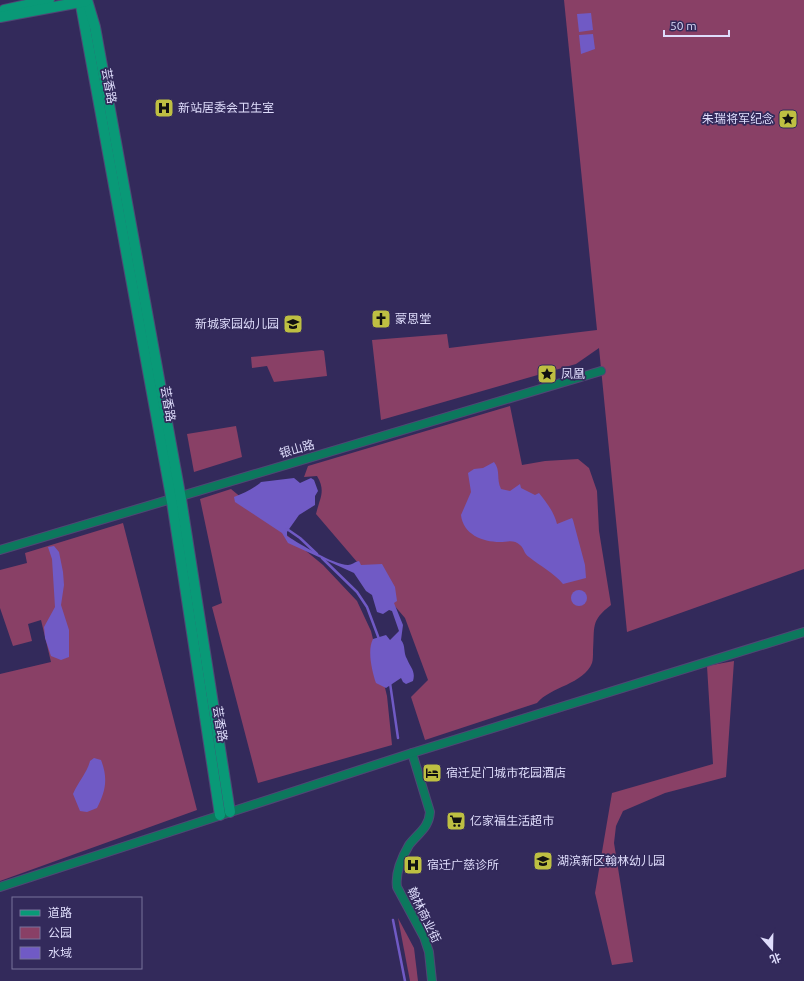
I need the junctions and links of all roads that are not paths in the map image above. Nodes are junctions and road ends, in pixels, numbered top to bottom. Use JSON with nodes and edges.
{"nodes":[{"id":1,"x":49,"y":0,"type":"edge"},
{"id":2,"x":85,"y":1,"type":"edge"},
{"id":3,"x":0,"y":10,"type":"edge"},
{"id":4,"x":0,"y":17,"type":"edge"},
{"id":5,"x":601,"y":371,"type":"dead end"},
{"id":6,"x":176,"y":497,"type":"junction"},
{"id":7,"x":0,"y":550,"type":"edge"},
{"id":8,"x":804,"y":632,"type":"edge"},
{"id":9,"x":412,"y":752,"type":"junction"},
{"id":10,"x":225,"y":813,"type":"junction"},
{"id":11,"x":0,"y":887,"type":"edge"},
{"id":12,"x":432,"y":981,"type":"edge"}],
"edges":[{"from":1,"to":3,"type":"street"},
{"from":2,"to":4,"type":"street"},
{"from":2,"to":6,"type":"street","name":"芸香路"},
{"from":5,"to":6,"type":"street","name":"银山路"},
{"from":6,"to":7,"type":"street","name":"银山路"},
{"from":6,"to":10,"type":"street","name":"芸香路"},
{"from":8,"to":9,"type":"street"},
{"from":9,"to":10,"type":"street"},
{"from":9,"to":12,"type":"street","name":"翰林商业街"},
{"from":10,"to":11,"type":"street"}]}
